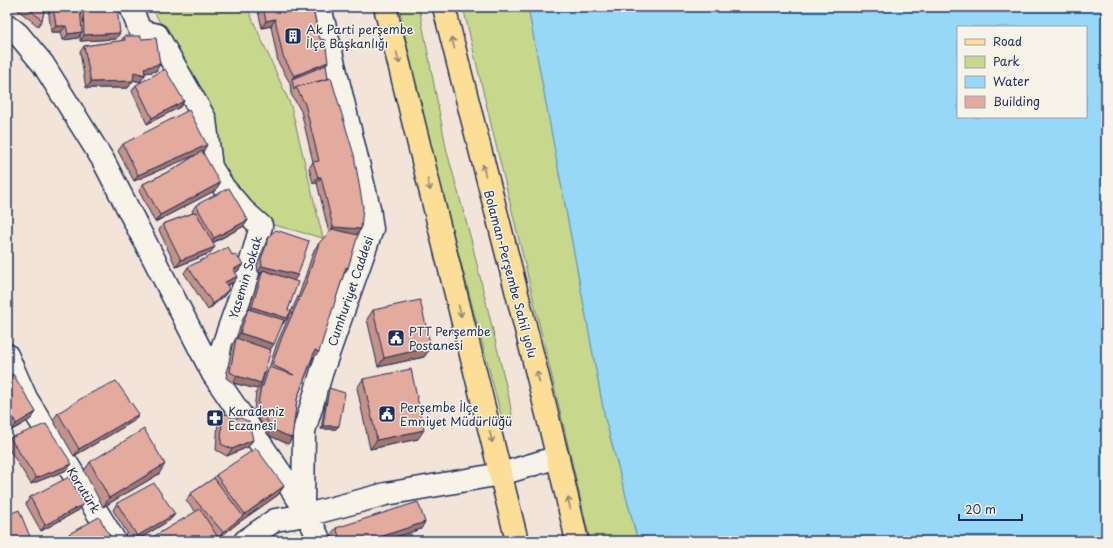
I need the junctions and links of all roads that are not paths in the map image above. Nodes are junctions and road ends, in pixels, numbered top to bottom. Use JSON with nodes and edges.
{"nodes":[{"id":1,"x":132,"y":7,"type":"edge"},
{"id":2,"x":320,"y":7,"type":"edge"},
{"id":3,"x":385,"y":7,"type":"edge"},
{"id":4,"x":444,"y":7,"type":"edge"},
{"id":5,"x":7,"y":25,"type":"edge"},
{"id":6,"x":7,"y":355,"type":"edge"},
{"id":7,"x":213,"y":374,"type":"junction"},
{"id":8,"x":558,"y":457,"type":"junction"},
{"id":9,"x":501,"y":474,"type":"junction"},
{"id":10,"x":304,"y":510,"type":"junction"},
{"id":11,"x":115,"y":541,"type":"edge"},
{"id":12,"x":245,"y":541,"type":"edge"},
{"id":13,"x":309,"y":541,"type":"edge"},
{"id":14,"x":320,"y":541,"type":"edge"},
{"id":15,"x":517,"y":541,"type":"edge"},
{"id":16,"x":577,"y":541,"type":"edge"}],
"edges":[{"from":1,"to":7,"type":"street","name":"Yasemin Sokak"},
{"from":2,"to":10,"type":"street","name":"Cumhuriyet Caddesi"},
{"from":3,"to":9,"type":"main road","one_way":true},
{"from":8,"to":4,"type":"main road","name":"Bolaman-Perşembe Sahil yolu","one_way":true},
{"from":5,"to":7,"type":"street"},
{"from":6,"to":11,"type":"street","name":"Korutürk"},
{"from":7,"to":10,"type":"street"},
{"from":8,"to":9,"type":"street"},
{"from":16,"to":8,"type":"main road","name":"Bolaman-Perşembe Sahil yolu","one_way":true},
{"from":9,"to":10,"type":"street"},
{"from":9,"to":15,"type":"main road"},
{"from":10,"to":12,"type":"street"},
{"from":10,"to":13,"type":"street","name":"Cumhuriyet Caddesi"},
{"from":10,"to":14,"type":"street"}]}
